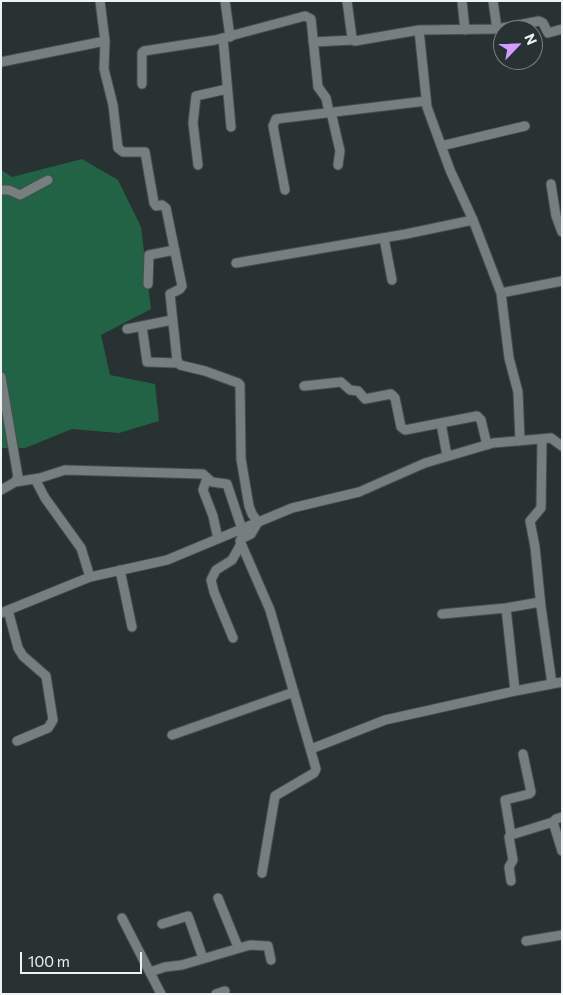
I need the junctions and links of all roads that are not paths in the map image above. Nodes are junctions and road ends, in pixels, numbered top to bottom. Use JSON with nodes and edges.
{"nodes":[{"id":1,"x":100,"y":1,"type":"edge"},
{"id":2,"x":225,"y":1,"type":"edge"},
{"id":3,"x":347,"y":1,"type":"edge"},
{"id":4,"x":462,"y":1,"type":"edge"},
{"id":5,"x":493,"y":1,"type":"edge"},
{"id":6,"x":496,"y":20,"type":"edge"},
{"id":7,"x":543,"y":23,"type":"edge"},
{"id":8,"x":493,"y":29,"type":"edge"},
{"id":9,"x":562,"y":29,"type":"edge"},
{"id":10,"x":419,"y":30,"type":"junction"},
{"id":11,"x":464,"y":30,"type":"junction"},
{"id":12,"x":226,"y":38,"type":"junction"},
{"id":13,"x":352,"y":40,"type":"junction"},
{"id":14,"x":105,"y":41,"type":"junction"},
{"id":15,"x":313,"y":42,"type":"junction"},
{"id":16,"x":1,"y":62,"type":"edge"},
{"id":17,"x":142,"y":84,"type":"dead end"},
{"id":18,"x":227,"y":89,"type":"junction"},
{"id":19,"x":426,"y":101,"type":"junction"},
{"id":20,"x":330,"y":112,"type":"junction"},
{"id":21,"x":525,"y":126,"type":"dead end"},
{"id":22,"x":231,"y":127,"type":"dead end"},
{"id":23,"x":441,"y":146,"type":"junction"},
{"id":24,"x":198,"y":165,"type":"dead end"},
{"id":25,"x":338,"y":165,"type":"dead end"},
{"id":26,"x":48,"y":180,"type":"dead end"},
{"id":27,"x":551,"y":184,"type":"dead end"},
{"id":28,"x":1,"y":190,"type":"edge"},
{"id":29,"x":285,"y":190,"type":"dead end"},
{"id":30,"x":473,"y":220,"type":"junction"},
{"id":31,"x":562,"y":232,"type":"edge"},
{"id":32,"x":384,"y":238,"type":"junction"},
{"id":33,"x":174,"y":250,"type":"junction"},
{"id":34,"x":236,"y":263,"type":"dead end"},
{"id":35,"x":392,"y":280,"type":"dead end"},
{"id":36,"x":562,"y":281,"type":"edge"},
{"id":37,"x":148,"y":284,"type":"dead end"},
{"id":38,"x":501,"y":293,"type":"junction"},
{"id":39,"x":172,"y":320,"type":"junction"},
{"id":40,"x":142,"y":326,"type":"junction"},
{"id":41,"x":127,"y":329,"type":"dead end"},
{"id":42,"x":178,"y":363,"type":"junction"},
{"id":43,"x":1,"y":377,"type":"edge"},
{"id":44,"x":304,"y":386,"type":"dead end"},
{"id":45,"x":441,"y":423,"type":"junction"},
{"id":46,"x":542,"y":439,"type":"junction"},
{"id":47,"x":520,"y":441,"type":"junction"},
{"id":48,"x":487,"y":445,"type":"junction"},
{"id":49,"x":562,"y":446,"type":"edge"},
{"id":50,"x":447,"y":456,"type":"junction"},
{"id":51,"x":207,"y":478,"type":"junction"},
{"id":52,"x":35,"y":479,"type":"junction"},
{"id":53,"x":15,"y":482,"type":"junction"},
{"id":54,"x":1,"y":490,"type":"edge"},
{"id":55,"x":258,"y":522,"type":"junction"},
{"id":56,"x":242,"y":529,"type":"junction"},
{"id":57,"x":218,"y":539,"type":"junction"},
{"id":58,"x":241,"y":544,"type":"junction"},
{"id":59,"x":120,"y":570,"type":"junction"},
{"id":60,"x":90,"y":577,"type":"junction"},
{"id":61,"x":540,"y":602,"type":"junction"},
{"id":62,"x":506,"y":608,"type":"junction"},
{"id":63,"x":5,"y":611,"type":"edge"},
{"id":64,"x":442,"y":614,"type":"dead end"},
{"id":65,"x":132,"y":627,"type":"dead end"},
{"id":66,"x":233,"y":638,"type":"dead end"},
{"id":67,"x":557,"y":683,"type":"edge"},
{"id":68,"x":515,"y":691,"type":"junction"},
{"id":69,"x":294,"y":692,"type":"junction"},
{"id":70,"x":172,"y":735,"type":"dead end"},
{"id":71,"x":17,"y":741,"type":"dead end"},
{"id":72,"x":311,"y":748,"type":"junction"},
{"id":73,"x":523,"y":754,"type":"dead end"},
{"id":74,"x":562,"y":817,"type":"edge"},
{"id":75,"x":553,"y":822,"type":"junction"},
{"id":76,"x":511,"y":835,"type":"junction"},
{"id":77,"x":562,"y":851,"type":"edge"},
{"id":78,"x":262,"y":873,"type":"dead end"},
{"id":79,"x":511,"y":881,"type":"dead end"},
{"id":80,"x":218,"y":898,"type":"dead end"},
{"id":81,"x":122,"y":918,"type":"dead end"},
{"id":82,"x":162,"y":924,"type":"dead end"},
{"id":83,"x":562,"y":935,"type":"edge"},
{"id":84,"x":526,"y":941,"type":"dead end"},
{"id":85,"x":238,"y":947,"type":"junction"},
{"id":86,"x":203,"y":958,"type":"junction"},
{"id":87,"x":271,"y":960,"type":"dead end"},
{"id":88,"x":150,"y":972,"type":"junction"},
{"id":89,"x":161,"y":994,"type":"edge"}],
"edges":[{"from":1,"to":14,"type":"street"},
{"from":2,"to":12,"type":"street"},
{"from":3,"to":13,"type":"street"},
{"from":4,"to":11,"type":"street"},
{"from":5,"to":6,"type":"street"},
{"from":7,"to":9,"type":"street"},
{"from":8,"to":11,"type":"street"},
{"from":10,"to":11,"type":"street"},
{"from":10,"to":13,"type":"street"},
{"from":10,"to":19,"type":"street"},
{"from":12,"to":15,"type":"street"},
{"from":12,"to":17,"type":"street"},
{"from":12,"to":18,"type":"street"},
{"from":13,"to":15,"type":"street"},
{"from":14,"to":16,"type":"street"},
{"from":14,"to":33,"type":"street"},
{"from":15,"to":20,"type":"street"},
{"from":18,"to":22,"type":"street"},
{"from":18,"to":24,"type":"street"},
{"from":19,"to":20,"type":"street"},
{"from":19,"to":23,"type":"street"},
{"from":20,"to":25,"type":"street"},
{"from":20,"to":29,"type":"street"},
{"from":21,"to":23,"type":"street"},
{"from":23,"to":30,"type":"street"},
{"from":26,"to":28,"type":"street"},
{"from":27,"to":31,"type":"street"},
{"from":30,"to":32,"type":"street"},
{"from":30,"to":38,"type":"street"},
{"from":32,"to":34,"type":"street"},
{"from":32,"to":35,"type":"street"},
{"from":33,"to":37,"type":"street"},
{"from":33,"to":39,"type":"street"},
{"from":36,"to":38,"type":"street"},
{"from":38,"to":47,"type":"street"},
{"from":39,"to":40,"type":"street"},
{"from":39,"to":42,"type":"street"},
{"from":40,"to":41,"type":"street"},
{"from":40,"to":42,"type":"street"},
{"from":42,"to":55,"type":"street"},
{"from":43,"to":53,"type":"street"},
{"from":44,"to":45,"type":"street"},
{"from":45,"to":48,"type":"street"},
{"from":45,"to":50,"type":"street"},
{"from":46,"to":47,"type":"street"},
{"from":46,"to":49,"type":"street"},
{"from":46,"to":61,"type":"street"},
{"from":47,"to":48,"type":"street"},
{"from":48,"to":50,"type":"street"},
{"from":50,"to":55,"type":"street"},
{"from":51,"to":52,"type":"street"},
{"from":51,"to":56,"type":"street"},
{"from":51,"to":57,"type":"street"},
{"from":52,"to":53,"type":"street"},
{"from":52,"to":60,"type":"street"},
{"from":53,"to":54,"type":"street"},
{"from":55,"to":56,"type":"street"},
{"from":55,"to":58,"type":"street"},
{"from":56,"to":57,"type":"street"},
{"from":57,"to":59,"type":"street"},
{"from":58,"to":66,"type":"street"},
{"from":58,"to":69,"type":"street"},
{"from":59,"to":60,"type":"street"},
{"from":59,"to":65,"type":"street"},
{"from":60,"to":63,"type":"street"},
{"from":61,"to":62,"type":"street"},
{"from":61,"to":67,"type":"street"},
{"from":62,"to":64,"type":"street"},
{"from":62,"to":68,"type":"street"},
{"from":63,"to":71,"type":"street"},
{"from":67,"to":68,"type":"street"},
{"from":68,"to":72,"type":"street"},
{"from":69,"to":70,"type":"street"},
{"from":69,"to":72,"type":"street"},
{"from":72,"to":78,"type":"street"},
{"from":73,"to":76,"type":"street"},
{"from":74,"to":75,"type":"street"},
{"from":75,"to":76,"type":"street"},
{"from":75,"to":77,"type":"street"},
{"from":76,"to":79,"type":"street"},
{"from":80,"to":85,"type":"street"},
{"from":81,"to":88,"type":"street"},
{"from":82,"to":86,"type":"street"},
{"from":83,"to":84,"type":"street"},
{"from":85,"to":86,"type":"street"},
{"from":85,"to":87,"type":"street"},
{"from":86,"to":88,"type":"street"},
{"from":88,"to":89,"type":"street"}]}
